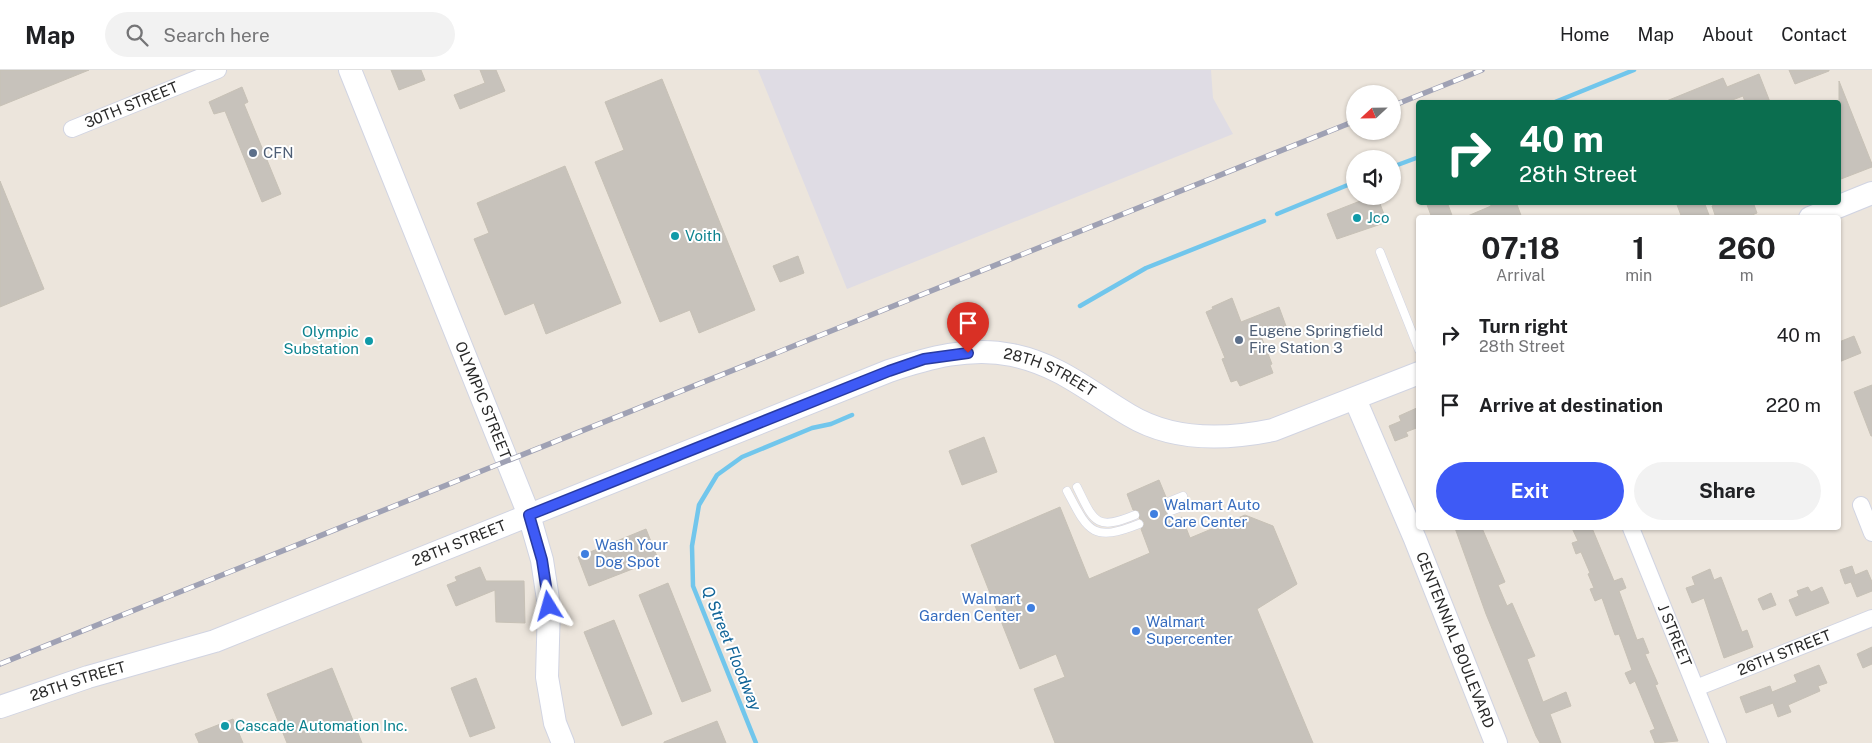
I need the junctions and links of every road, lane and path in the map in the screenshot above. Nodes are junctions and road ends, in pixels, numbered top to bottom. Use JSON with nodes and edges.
{"nodes":[{"id":1,"x":218,"y":70,"type":"edge"},
{"id":2,"x":350,"y":70,"type":"edge"},
{"id":3,"x":72,"y":129,"type":"dead end"},
{"id":4,"x":1872,"y":193,"type":"edge"},
{"id":5,"x":1817,"y":215,"type":"edge"},
{"id":6,"x":1380,"y":252,"type":"dead end"},
{"id":7,"x":1416,"y":342,"type":"edge"},
{"id":8,"x":1416,"y":374,"type":"edge"},
{"id":9,"x":1355,"y":399,"type":"junction"},
{"id":10,"x":1077,"y":487,"type":"dead end"},
{"id":11,"x":1067,"y":491,"type":"dead end"},
{"id":12,"x":1183,"y":496,"type":"dead end"},
{"id":13,"x":1168,"y":502,"type":"dead end"},
{"id":14,"x":1187,"y":505,"type":"dead end"},
{"id":15,"x":1861,"y":505,"type":"dead end"},
{"id":16,"x":1172,"y":511,"type":"dead end"},
{"id":17,"x":529,"y":515,"type":"junction"},
{"id":18,"x":1135,"y":515,"type":"dead end"},
{"id":19,"x":1139,"y":524,"type":"dead end"},
{"id":20,"x":1632,"y":530,"type":"edge"},
{"id":21,"x":1872,"y":533,"type":"edge"},
{"id":22,"x":1872,"y":618,"type":"edge"},
{"id":23,"x":1696,"y":688,"type":"junction"},
{"id":24,"x":0,"y":707,"type":"edge"},
{"id":25,"x":563,"y":743,"type":"edge"},
{"id":26,"x":1496,"y":743,"type":"edge"},
{"id":27,"x":1718,"y":743,"type":"edge"}],
"edges":[{"from":1,"to":3,"type":"street","name":"30TH STREET"},
{"from":2,"to":17,"type":"main road","name":"OLYMPIC STREET"},
{"from":4,"to":5,"type":"main road"},
{"from":6,"to":7,"type":"lane"},
{"from":8,"to":9,"type":"main road","name":"28TH STREET"},
{"from":9,"to":17,"type":"main road","name":"28TH STREET"},
{"from":9,"to":26,"type":"main road","name":"CENTENNIAL BOULEVARD"},
{"from":10,"to":18,"type":"lane"},
{"from":11,"to":19,"type":"lane"},
{"from":12,"to":13,"type":"lane"},
{"from":14,"to":16,"type":"lane"},
{"from":15,"to":21,"type":"street"},
{"from":17,"to":24,"type":"main road","name":"28TH STREET"},
{"from":17,"to":25,"type":"main road","name":"OLYMPIC STREET"},
{"from":20,"to":23,"type":"street","name":"J STREET"},
{"from":22,"to":23,"type":"street","name":"26TH STREET"},
{"from":23,"to":27,"type":"street","name":"J STREET"}]}
